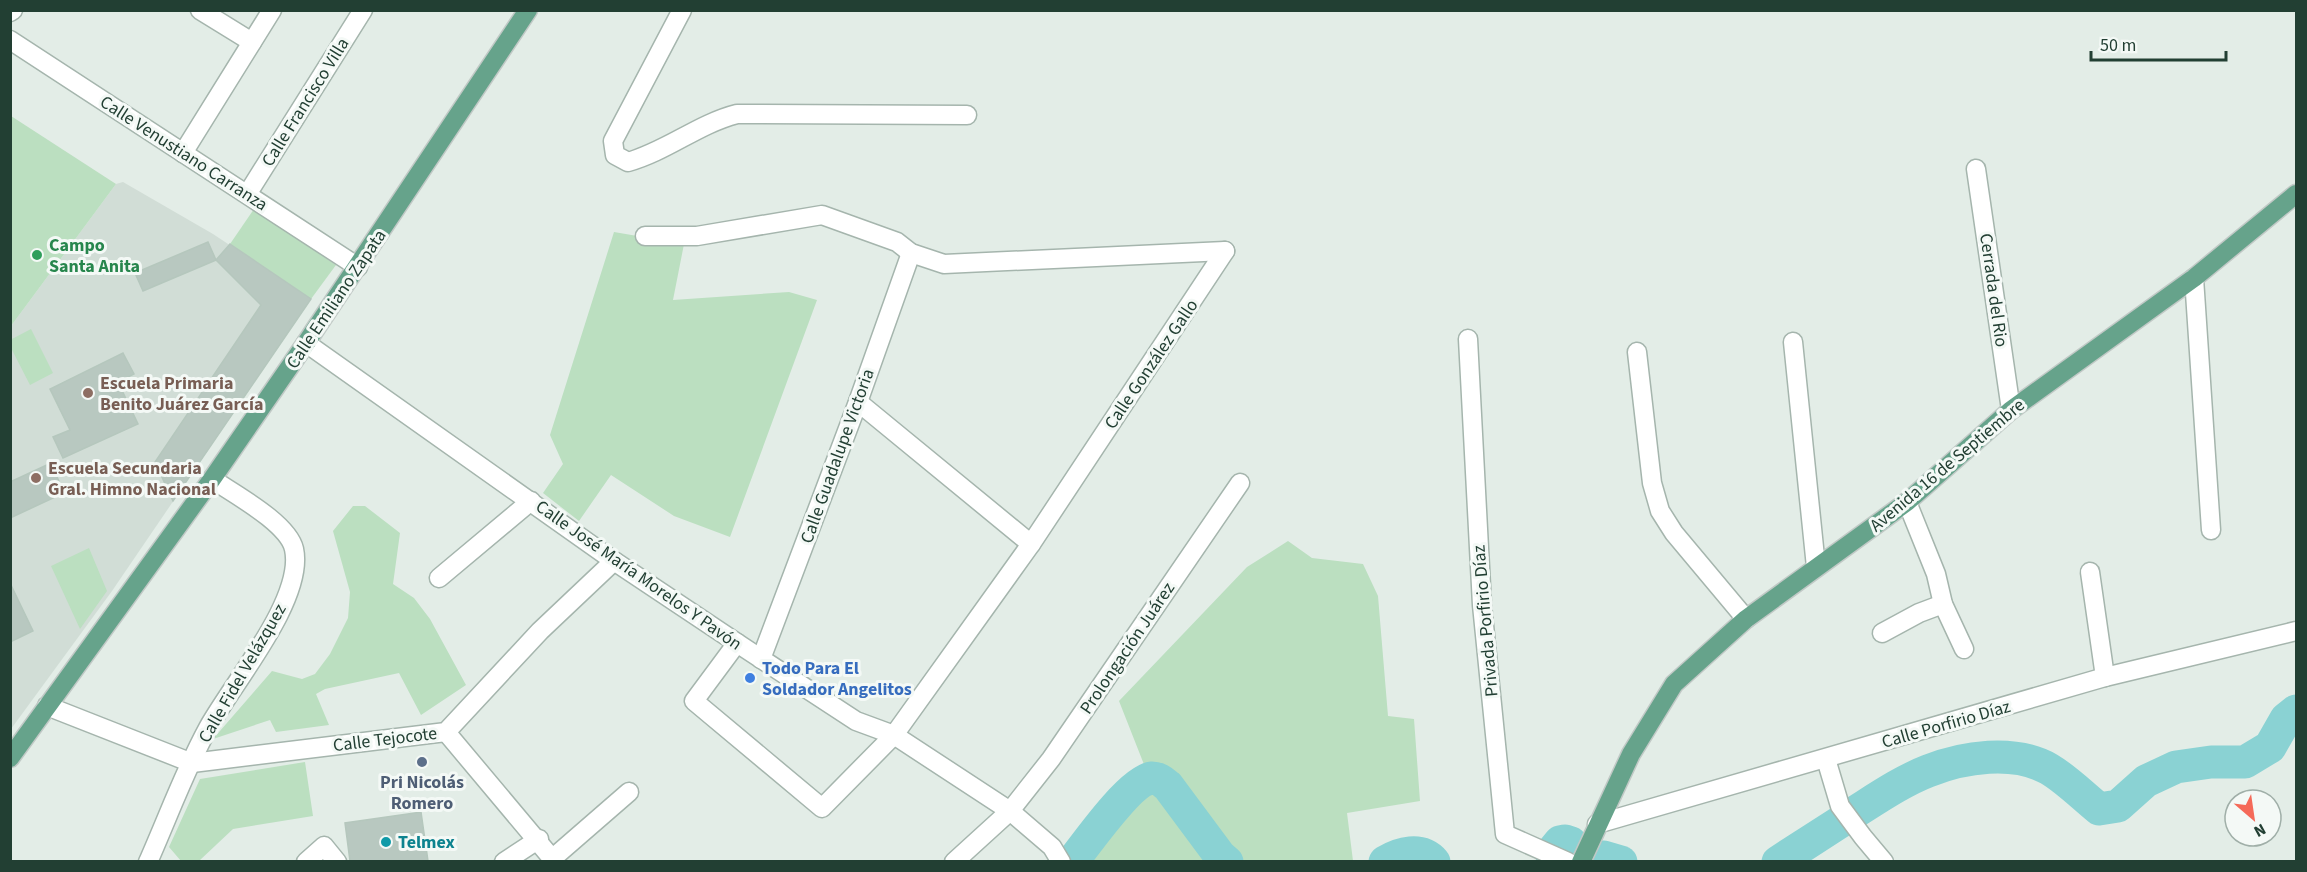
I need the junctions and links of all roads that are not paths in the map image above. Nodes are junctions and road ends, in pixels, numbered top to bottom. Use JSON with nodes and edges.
{"nodes":[{"id":1,"x":200,"y":10,"type":"edge"},
{"id":2,"x":272,"y":10,"type":"edge"},
{"id":3,"x":363,"y":10,"type":"edge"},
{"id":4,"x":528,"y":10,"type":"edge"},
{"id":5,"x":682,"y":10,"type":"edge"},
{"id":6,"x":10,"y":40,"type":"edge"},
{"id":7,"x":252,"y":42,"type":"junction"},
{"id":8,"x":967,"y":116,"type":"dead end"},
{"id":9,"x":183,"y":153,"type":"junction"},
{"id":10,"x":1976,"y":169,"type":"dead end"},
{"id":11,"x":248,"y":193,"type":"junction"},
{"id":12,"x":2296,"y":194,"type":"edge"},
{"id":13,"x":645,"y":236,"type":"dead end"},
{"id":14,"x":911,"y":253,"type":"junction"},
{"id":15,"x":358,"y":267,"type":"junction"},
{"id":16,"x":2194,"y":278,"type":"junction"},
{"id":17,"x":1468,"y":339,"type":"dead end"},
{"id":18,"x":1793,"y":342,"type":"dead end"},
{"id":19,"x":306,"y":343,"type":"junction"},
{"id":20,"x":1637,"y":352,"type":"dead end"},
{"id":21,"x":858,"y":402,"type":"junction"},
{"id":22,"x":2011,"y":410,"type":"junction"},
{"id":23,"x":212,"y":479,"type":"junction"},
{"id":24,"x":1240,"y":483,"type":"dead end"},
{"id":25,"x":531,"y":501,"type":"junction"},
{"id":26,"x":1907,"y":502,"type":"junction"},
{"id":27,"x":2211,"y":530,"type":"dead end"},
{"id":28,"x":1031,"y":544,"type":"junction"},
{"id":29,"x":614,"y":561,"type":"junction"},
{"id":30,"x":1816,"y":567,"type":"junction"},
{"id":31,"x":2090,"y":572,"type":"dead end"},
{"id":32,"x":439,"y":578,"type":"dead end"},
{"id":33,"x":1943,"y":604,"type":"junction"},
{"id":34,"x":1746,"y":619,"type":"junction"},
{"id":35,"x":2296,"y":631,"type":"edge"},
{"id":36,"x":1882,"y":633,"type":"dead end"},
{"id":37,"x":737,"y":644,"type":"junction"},
{"id":38,"x":1964,"y":649,"type":"dead end"},
{"id":39,"x":761,"y":659,"type":"junction"},
{"id":40,"x":2106,"y":677,"type":"junction"},
{"id":41,"x":47,"y":706,"type":"junction"},
{"id":42,"x":446,"y":732,"type":"junction"},
{"id":43,"x":894,"y":735,"type":"junction"},
{"id":44,"x":10,"y":758,"type":"edge"},
{"id":45,"x":1826,"y":759,"type":"junction"},
{"id":46,"x":192,"y":763,"type":"junction"},
{"id":47,"x":629,"y":792,"type":"dead end"},
{"id":48,"x":1010,"y":811,"type":"junction"},
{"id":49,"x":1597,"y":824,"type":"junction"},
{"id":50,"x":539,"y":839,"type":"junction"},
{"id":51,"x":1056,"y":854,"type":"edge"},
{"id":52,"x":554,"y":860,"type":"edge"},
{"id":53,"x":148,"y":861,"type":"edge"},
{"id":54,"x":306,"y":861,"type":"edge"},
{"id":55,"x":337,"y":861,"type":"edge"},
{"id":56,"x":504,"y":861,"type":"edge"},
{"id":57,"x":954,"y":861,"type":"edge"},
{"id":58,"x":1568,"y":861,"type":"edge"},
{"id":59,"x":1581,"y":861,"type":"edge"},
{"id":60,"x":1884,"y":861,"type":"edge"}],
"edges":[{"from":1,"to":7,"type":"street"},
{"from":2,"to":7,"type":"street"},
{"from":3,"to":11,"type":"street","name":"Calle Francisco Villa"},
{"from":4,"to":15,"type":"main road","name":"Calle Emiliano Zapata"},
{"from":5,"to":8,"type":"street"},
{"from":6,"to":9,"type":"street","name":"Calle Venustiano Carranza"},
{"from":7,"to":9,"type":"street"},
{"from":9,"to":11,"type":"street","name":"Calle Venustiano Carranza"},
{"from":10,"to":22,"type":"street","name":"Cerrada del Rio"},
{"from":11,"to":15,"type":"street","name":"Calle Venustiano Carranza"},
{"from":12,"to":16,"type":"main road","name":"Avenida 16 de Septiembre"},
{"from":13,"to":14,"type":"street"},
{"from":14,"to":21,"type":"street","name":"Calle Guadalupe Victoria"},
{"from":14,"to":28,"type":"street","name":"Calle González Gallo"},
{"from":15,"to":19,"type":"main road","name":"Calle Emiliano Zapata"},
{"from":16,"to":22,"type":"main road","name":"Avenida 16 de Septiembre"},
{"from":16,"to":27,"type":"street"},
{"from":17,"to":58,"type":"street","name":"Privada Porfirio Díaz"},
{"from":18,"to":30,"type":"street"},
{"from":19,"to":23,"type":"main road","name":"Calle Emiliano Zapata"},
{"from":19,"to":25,"type":"street","name":"Calle José María Morelos Y Pavón"},
{"from":20,"to":34,"type":"street"},
{"from":21,"to":28,"type":"street"},
{"from":21,"to":39,"type":"street","name":"Calle Guadalupe Victoria"},
{"from":22,"to":26,"type":"main road","name":"Avenida 16 de Septiembre"},
{"from":23,"to":41,"type":"main road","name":"Calle Emiliano Zapata"},
{"from":23,"to":46,"type":"street","name":"Calle Fidel Velázquez"},
{"from":24,"to":48,"type":"street","name":"Prolongación Juárez"},
{"from":25,"to":29,"type":"street","name":"Calle José María Morelos Y Pavón"},
{"from":25,"to":32,"type":"street"},
{"from":26,"to":30,"type":"main road","name":"Avenida 16 de Septiembre"},
{"from":26,"to":33,"type":"street"},
{"from":28,"to":43,"type":"street","name":"Calle González Gallo"},
{"from":29,"to":37,"type":"street","name":"Calle José María Morelos Y Pavón"},
{"from":29,"to":42,"type":"street","name":"Calle Tejocote"},
{"from":30,"to":34,"type":"main road","name":"Avenida 16 de Septiembre"},
{"from":31,"to":40,"type":"street"},
{"from":33,"to":36,"type":"street"},
{"from":33,"to":38,"type":"street"},
{"from":34,"to":49,"type":"main road","name":"Avenida 16 de Septiembre"},
{"from":35,"to":40,"type":"street","name":"Calle Porfirio Díaz"},
{"from":37,"to":39,"type":"street","name":"Calle José María Morelos Y Pavón"},
{"from":37,"to":43,"type":"street","name":"Calle González Gallo"},
{"from":39,"to":43,"type":"street","name":"Calle José María Morelos Y Pavón"},
{"from":40,"to":45,"type":"street","name":"Calle Porfirio Díaz"},
{"from":41,"to":44,"type":"main road","name":"Calle Emiliano Zapata"},
{"from":41,"to":46,"type":"street"},
{"from":42,"to":46,"type":"street","name":"Calle Tejocote"},
{"from":42,"to":50,"type":"street"},
{"from":43,"to":48,"type":"street","name":"Calle José María Morelos Y Pavón"},
{"from":45,"to":49,"type":"street","name":"Calle Porfirio Díaz"},
{"from":45,"to":60,"type":"street"},
{"from":46,"to":53,"type":"street","name":"Calle Fidel Velázquez"},
{"from":47,"to":52,"type":"street"},
{"from":48,"to":51,"type":"street"},
{"from":48,"to":57,"type":"street","name":"Prolongación Juárez"},
{"from":49,"to":59,"type":"main road","name":"Avenida 16 de Septiembre"},
{"from":50,"to":52,"type":"street"},
{"from":50,"to":56,"type":"street"},
{"from":54,"to":55,"type":"street"}]}
